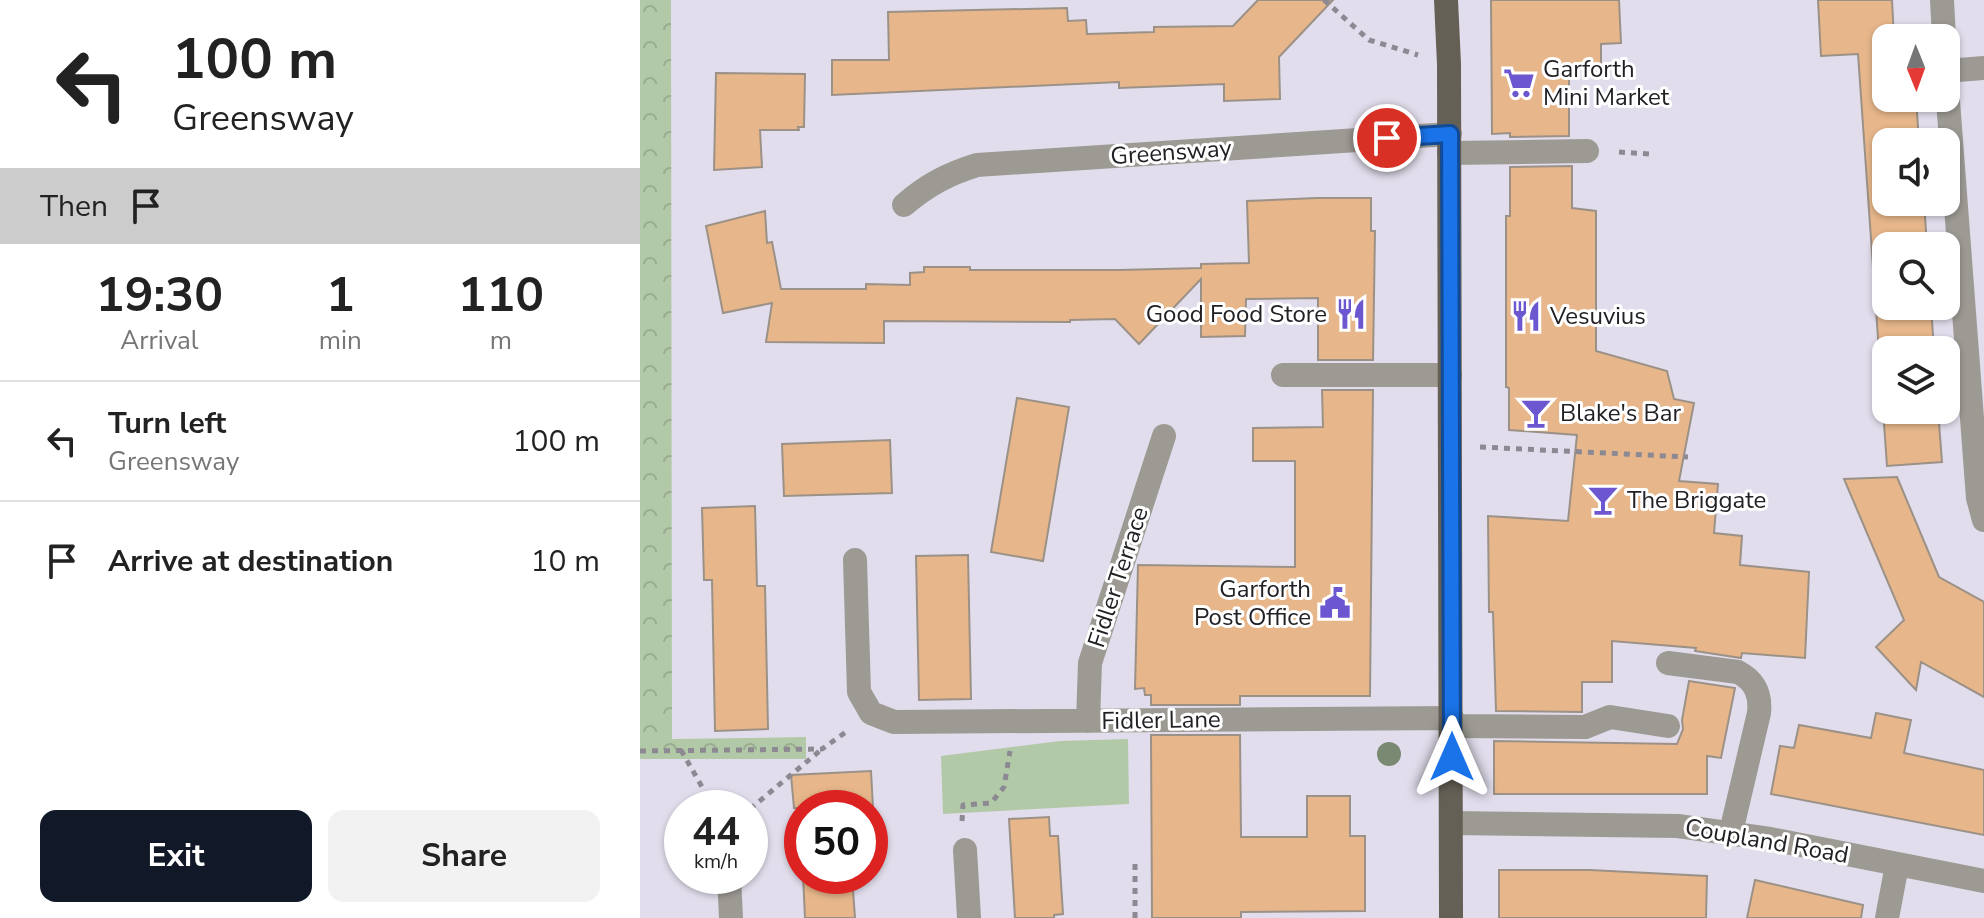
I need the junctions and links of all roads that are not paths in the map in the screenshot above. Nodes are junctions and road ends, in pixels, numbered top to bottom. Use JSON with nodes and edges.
{"nodes":[{"id":1,"x":1446,"y":0,"type":"edge"},
{"id":2,"x":1942,"y":0,"type":"edge"},
{"id":3,"x":1943,"y":24,"type":"edge"},
{"id":4,"x":1984,"y":68,"type":"edge"},
{"id":5,"x":1960,"y":71,"type":"edge"},
{"id":6,"x":1949,"y":112,"type":"edge"},
{"id":7,"x":1450,"y":143,"type":"junction"},
{"id":8,"x":1587,"y":151,"type":"dead end"},
{"id":9,"x":904,"y":205,"type":"dead end"},
{"id":10,"x":1283,"y":375,"type":"dead end"},
{"id":11,"x":1450,"y":375,"type":"junction"},
{"id":12,"x":1164,"y":436,"type":"dead end"},
{"id":13,"x":1984,"y":520,"type":"edge"},
{"id":14,"x":855,"y":560,"type":"dead end"},
{"id":15,"x":1668,"y":663,"type":"dead end"},
{"id":16,"x":1088,"y":721,"type":"junction"},
{"id":17,"x":1452,"y":722,"type":"junction"},
{"id":18,"x":1668,"y":726,"type":"dead end"},
{"id":19,"x":1451,"y":823,"type":"junction"},
{"id":20,"x":1731,"y":832,"type":"junction"},
{"id":21,"x":965,"y":850,"type":"road end"},
{"id":22,"x":1897,"y":865,"type":"junction"},
{"id":23,"x":1984,"y":881,"type":"edge"},
{"id":24,"x":730,"y":894,"type":"edge"},
{"id":25,"x":731,"y":918,"type":"edge"},
{"id":26,"x":969,"y":918,"type":"edge"},
{"id":27,"x":1451,"y":918,"type":"edge"},
{"id":28,"x":1887,"y":918,"type":"edge"}],
"edges":[{"from":1,"to":7,"type":"main road"},
{"from":2,"to":3,"type":"street"},
{"from":4,"to":5,"type":"street"},
{"from":6,"to":13,"type":"street"},
{"from":7,"to":8,"type":"street","name":"Greensway"},
{"from":7,"to":9,"type":"street","name":"Greensway"},
{"from":7,"to":11,"type":"main road"},
{"from":10,"to":11,"type":"street"},
{"from":11,"to":17,"type":"main road"},
{"from":12,"to":16,"type":"street","name":"Fidler Terrace"},
{"from":14,"to":16,"type":"street","name":"Fidler Lane"},
{"from":15,"to":20,"type":"street"},
{"from":16,"to":17,"type":"street","name":"Fidler Lane"},
{"from":17,"to":18,"type":"street","name":"Fidler Lane"},
{"from":17,"to":19,"type":"main road"},
{"from":19,"to":20,"type":"street","name":"Coupland Road"},
{"from":19,"to":27,"type":"main road"},
{"from":20,"to":22,"type":"street","name":"Coupland Road"},
{"from":21,"to":26,"type":"street"},
{"from":22,"to":23,"type":"street","name":"Coupland Road"},
{"from":22,"to":28,"type":"street"},
{"from":24,"to":25,"type":"street"}]}
